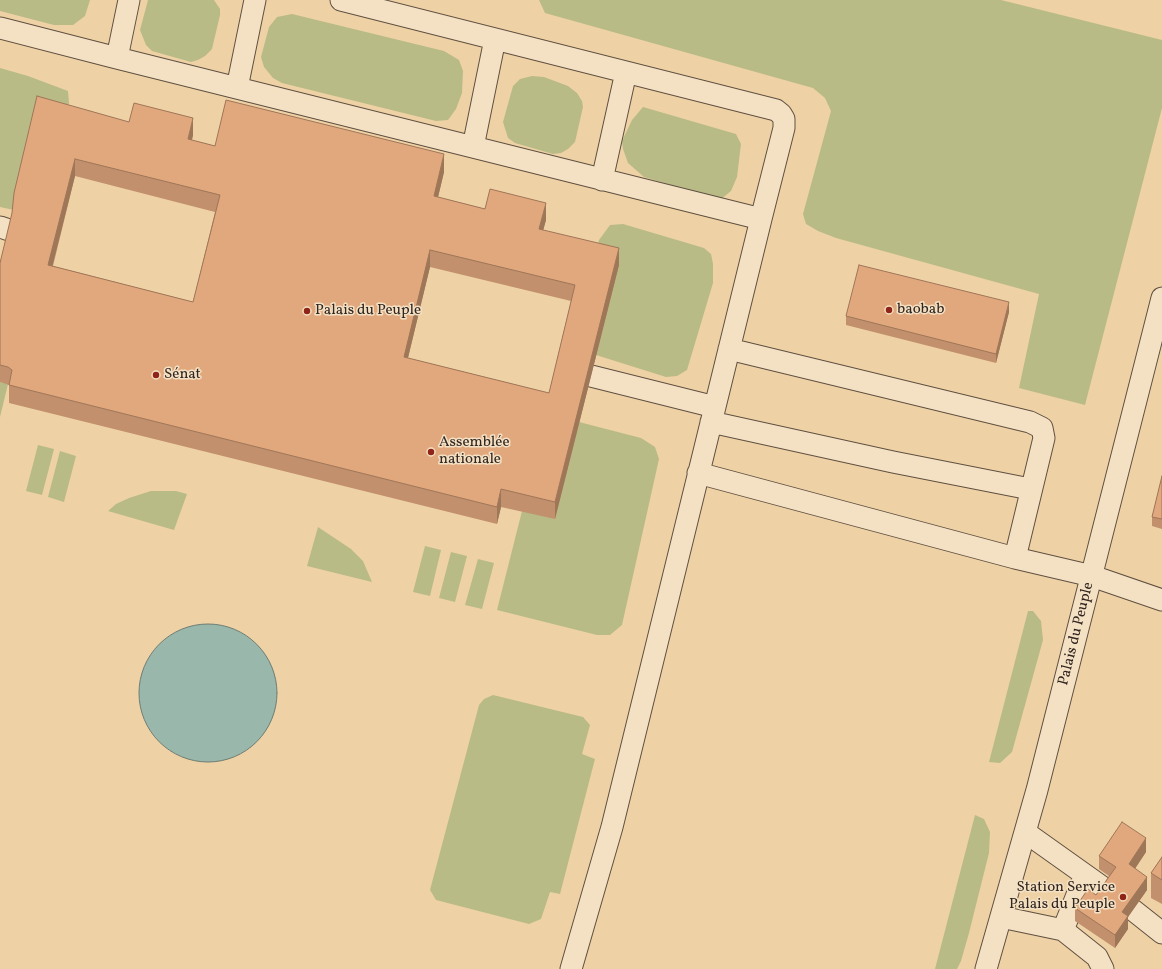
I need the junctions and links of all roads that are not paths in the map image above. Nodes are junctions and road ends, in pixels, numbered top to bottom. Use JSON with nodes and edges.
{"nodes":[{"id":1,"x":129,"y":0,"type":"edge"},
{"id":2,"x":255,"y":0,"type":"edge"},
{"id":3,"x":341,"y":0,"type":"edge"},
{"id":4,"x":0,"y":28,"type":"edge"},
{"id":5,"x":495,"y":39,"type":"junction"},
{"id":6,"x":117,"y":58,"type":"junction"},
{"id":7,"x":626,"y":72,"type":"junction"},
{"id":8,"x":236,"y":88,"type":"junction"},
{"id":9,"x":473,"y":147,"type":"junction"},
{"id":10,"x":602,"y":180,"type":"junction"},
{"id":11,"x":761,"y":219,"type":"junction"},
{"id":12,"x":1162,"y":298,"type":"edge"},
{"id":13,"x":729,"y":349,"type":"junction"},
{"id":14,"x":591,"y":376,"type":"edge"},
{"id":15,"x":713,"y":414,"type":"junction"},
{"id":16,"x":698,"y":473,"type":"junction"},
{"id":17,"x":1030,"y":490,"type":"junction"},
{"id":18,"x":1014,"y":558,"type":"junction"},
{"id":19,"x":1092,"y":576,"type":"junction"},
{"id":20,"x":1162,"y":600,"type":"edge"},
{"id":21,"x":1025,"y":832,"type":"junction"},
{"id":22,"x":1085,"y":874,"type":"junction"},
{"id":23,"x":1108,"y":891,"type":"edge"},
{"id":24,"x":1133,"y":910,"type":"edge"},
{"id":25,"x":1001,"y":917,"type":"junction"},
{"id":26,"x":1063,"y":930,"type":"junction"},
{"id":27,"x":1162,"y":933,"type":"edge"},
{"id":28,"x":571,"y":969,"type":"edge"},
{"id":29,"x":986,"y":969,"type":"edge"},
{"id":30,"x":1103,"y":969,"type":"edge"}],
"edges":[{"from":1,"to":6,"type":"street"},
{"from":2,"to":8,"type":"street"},
{"from":3,"to":5,"type":"street"},
{"from":4,"to":6,"type":"street"},
{"from":5,"to":7,"type":"street"},
{"from":5,"to":9,"type":"street"},
{"from":6,"to":8,"type":"street"},
{"from":7,"to":10,"type":"street"},
{"from":7,"to":11,"type":"street"},
{"from":8,"to":9,"type":"street"},
{"from":9,"to":10,"type":"street"},
{"from":10,"to":11,"type":"street"},
{"from":11,"to":13,"type":"street"},
{"from":12,"to":19,"type":"street","name":"Palais du Peuple"},
{"from":13,"to":15,"type":"street"},
{"from":13,"to":17,"type":"street"},
{"from":14,"to":15,"type":"street"},
{"from":15,"to":16,"type":"street"},
{"from":15,"to":17,"type":"street"},
{"from":16,"to":18,"type":"street"},
{"from":16,"to":28,"type":"street"},
{"from":17,"to":18,"type":"street"},
{"from":18,"to":19,"type":"street"},
{"from":19,"to":20,"type":"street"},
{"from":19,"to":21,"type":"street","name":"Palais du Peuple"},
{"from":21,"to":22,"type":"street"},
{"from":21,"to":25,"type":"street","name":"Palais du Peuple"},
{"from":22,"to":23,"type":"street"},
{"from":22,"to":26,"type":"street"},
{"from":24,"to":27,"type":"street"},
{"from":25,"to":26,"type":"street"},
{"from":25,"to":29,"type":"street","name":"Palais du Peuple"},
{"from":26,"to":30,"type":"street"}]}
